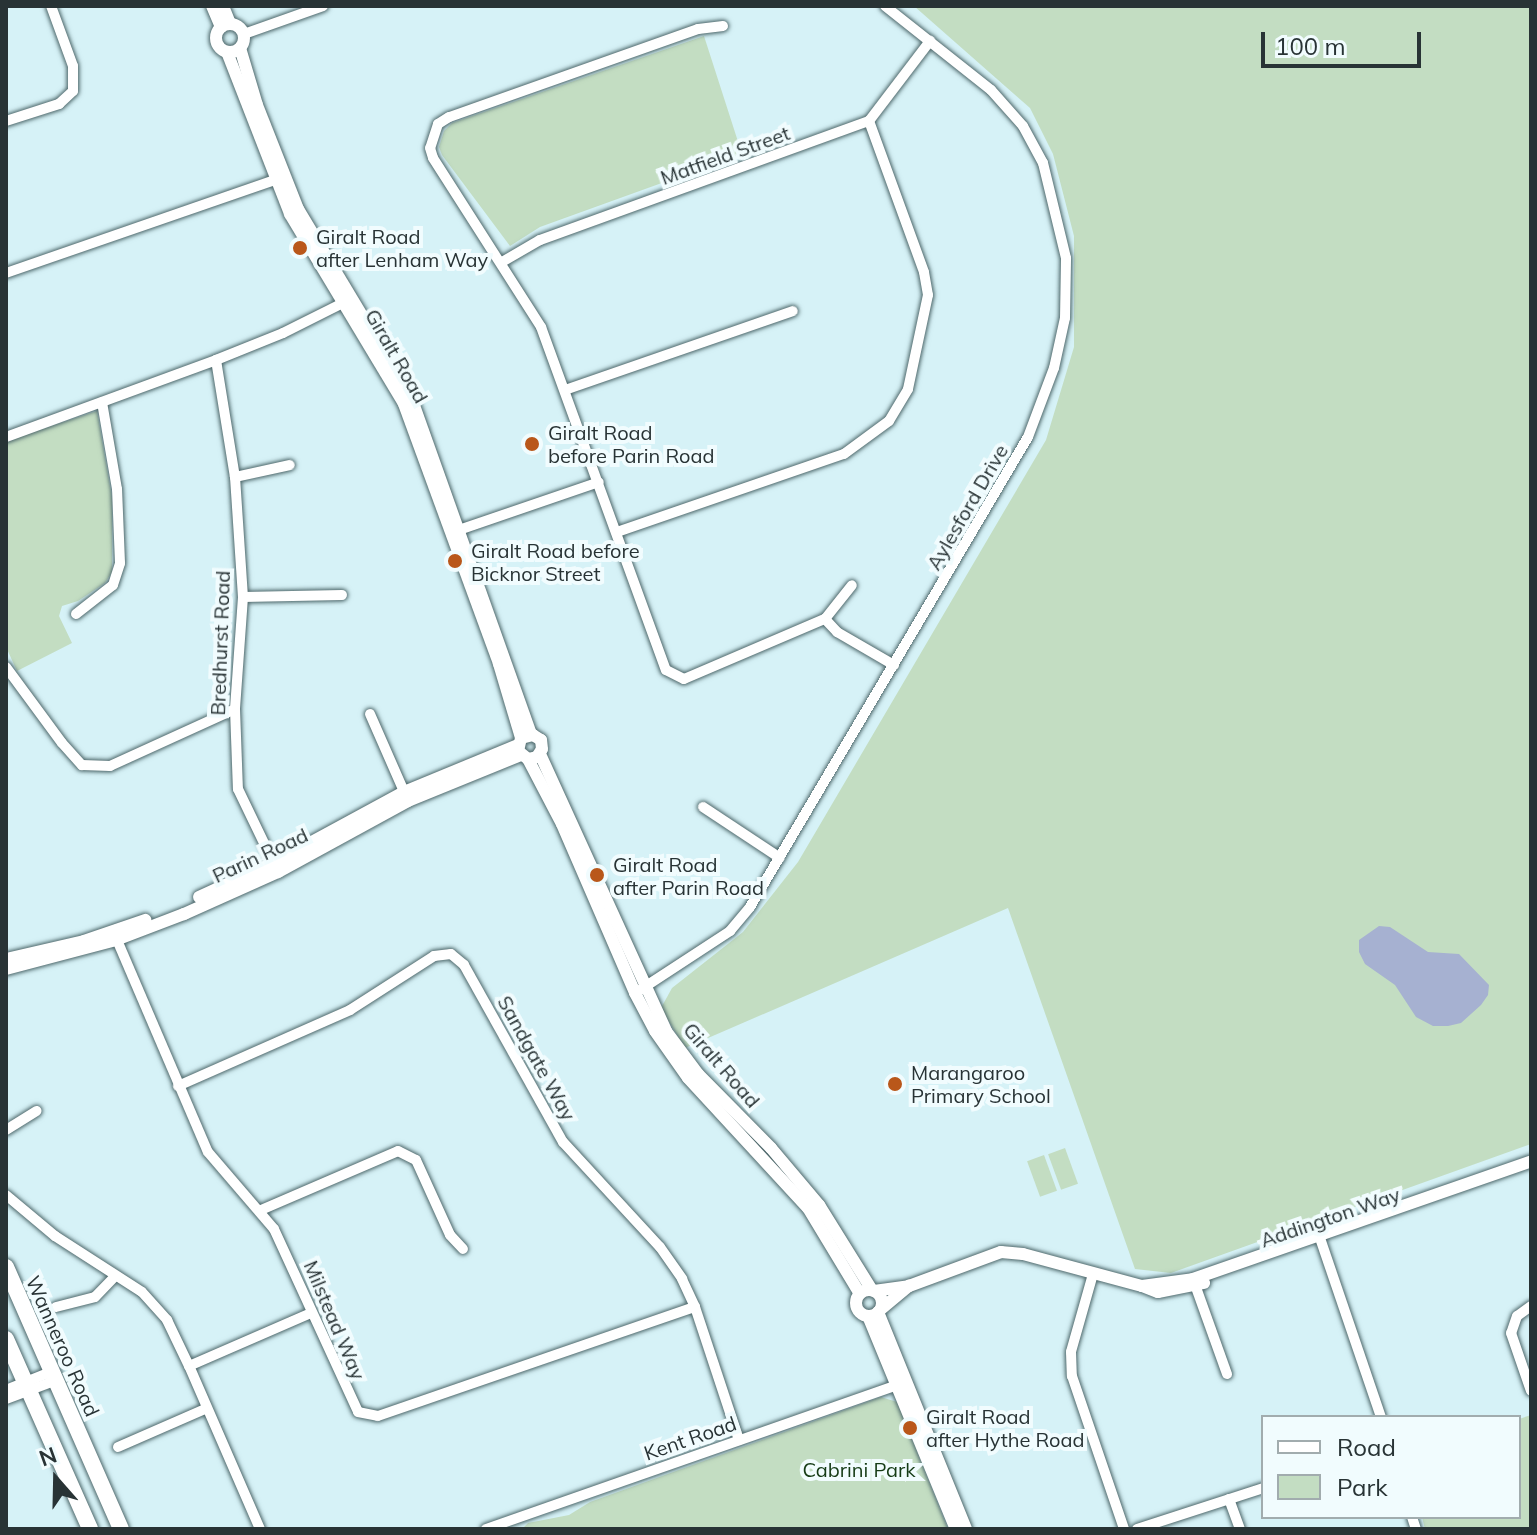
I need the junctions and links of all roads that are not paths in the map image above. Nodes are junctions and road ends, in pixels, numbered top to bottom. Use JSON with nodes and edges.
{"nodes":[{"id":1,"x":51,"y":6,"type":"edge"},
{"id":2,"x":212,"y":6,"type":"edge"},
{"id":3,"x":223,"y":6,"type":"edge"},
{"id":4,"x":323,"y":6,"type":"edge"},
{"id":5,"x":885,"y":6,"type":"edge"},
{"id":6,"x":225,"y":25,"type":"junction"},
{"id":7,"x":723,"y":26,"type":"dead end"},
{"id":8,"x":244,"y":34,"type":"junction"},
{"id":9,"x":930,"y":41,"type":"junction"},
{"id":10,"x":240,"y":48,"type":"junction"},
{"id":11,"x":227,"y":52,"type":"junction"},
{"id":12,"x":6,"y":121,"type":"edge"},
{"id":13,"x":869,"y":121,"type":"junction"},
{"id":14,"x":279,"y":179,"type":"junction"},
{"id":15,"x":502,"y":262,"type":"junction"},
{"id":16,"x":6,"y":273,"type":"edge"},
{"id":17,"x":347,"y":302,"type":"junction"},
{"id":18,"x":793,"y":311,"type":"dead end"},
{"id":19,"x":216,"y":360,"type":"junction"},
{"id":20,"x":565,"y":390,"type":"junction"},
{"id":21,"x":102,"y":402,"type":"junction"},
{"id":22,"x":6,"y":437,"type":"edge"},
{"id":23,"x":290,"y":465,"type":"dead end"},
{"id":24,"x":235,"y":477,"type":"junction"},
{"id":25,"x":599,"y":482,"type":"junction"},
{"id":26,"x":456,"y":531,"type":"junction"},
{"id":27,"x":617,"y":532,"type":"junction"},
{"id":28,"x":852,"y":585,"type":"dead end"},
{"id":29,"x":342,"y":595,"type":"dead end"},
{"id":30,"x":243,"y":597,"type":"junction"},
{"id":31,"x":76,"y":614,"type":"dead end"},
{"id":32,"x":825,"y":619,"type":"junction"},
{"id":33,"x":894,"y":665,"type":"junction"},
{"id":34,"x":6,"y":667,"type":"edge"},
{"id":35,"x":235,"y":709,"type":"junction"},
{"id":36,"x":370,"y":714,"type":"dead end"},
{"id":37,"x":526,"y":747,"type":"junction"},
{"id":38,"x":406,"y":797,"type":"junction"},
{"id":39,"x":703,"y":807,"type":"dead end"},
{"id":40,"x":780,"y":858,"type":"junction"},
{"id":41,"x":276,"y":868,"type":"junction"},
{"id":42,"x":115,"y":936,"type":"junction"},
{"id":43,"x":6,"y":959,"type":"edge"},
{"id":44,"x":6,"y":969,"type":"edge"},
{"id":45,"x":640,"y":991,"type":"junction"},
{"id":46,"x":178,"y":1086,"type":"junction"},
{"id":47,"x":37,"y":1111,"type":"dead end"},
{"id":48,"x":6,"y":1130,"type":"edge"},
{"id":49,"x":1531,"y":1161,"type":"edge"},
{"id":50,"x":1531,"y":1168,"type":"edge"},
{"id":51,"x":6,"y":1195,"type":"edge"},
{"id":52,"x":261,"y":1210,"type":"junction"},
{"id":53,"x":1320,"y":1238,"type":"junction"},
{"id":54,"x":463,"y":1249,"type":"dead end"},
{"id":55,"x":6,"y":1267,"type":"edge"},
{"id":56,"x":1093,"y":1274,"type":"junction"},
{"id":57,"x":114,"y":1277,"type":"junction"},
{"id":58,"x":1194,"y":1282,"type":"junction"},
{"id":59,"x":909,"y":1286,"type":"junction"},
{"id":60,"x":869,"y":1292,"type":"junction"},
{"id":61,"x":1531,"y":1306,"type":"edge"},
{"id":62,"x":56,"y":1307,"type":"dead end"},
{"id":63,"x":695,"y":1307,"type":"junction"},
{"id":64,"x":311,"y":1313,"type":"junction"},
{"id":65,"x":875,"y":1313,"type":"junction"},
{"id":66,"x":6,"y":1339,"type":"edge"},
{"id":67,"x":189,"y":1366,"type":"junction"},
{"id":68,"x":1227,"y":1374,"type":"dead end"},
{"id":69,"x":55,"y":1375,"type":"junction"},
{"id":70,"x":902,"y":1384,"type":"junction"},
{"id":71,"x":27,"y":1387,"type":"junction"},
{"id":72,"x":6,"y":1390,"type":"edge"},
{"id":73,"x":1531,"y":1391,"type":"edge"},
{"id":74,"x":6,"y":1399,"type":"edge"},
{"id":75,"x":205,"y":1409,"type":"junction"},
{"id":76,"x":1380,"y":1415,"type":"edge"},
{"id":77,"x":739,"y":1440,"type":"junction"},
{"id":78,"x":118,"y":1447,"type":"dead end"},
{"id":79,"x":1261,"y":1489,"type":"edge"},
{"id":80,"x":1229,"y":1499,"type":"junction"},
{"id":81,"x":504,"y":1526,"type":"edge"},
{"id":82,"x":90,"y":1529,"type":"edge"},
{"id":83,"x":121,"y":1529,"type":"edge"},
{"id":84,"x":260,"y":1529,"type":"edge"},
{"id":85,"x":486,"y":1529,"type":"edge"},
{"id":86,"x":956,"y":1529,"type":"edge"},
{"id":87,"x":966,"y":1529,"type":"edge"},
{"id":88,"x":1124,"y":1529,"type":"edge"},
{"id":89,"x":1137,"y":1529,"type":"edge"},
{"id":90,"x":1240,"y":1529,"type":"edge"}],
"edges":[{"from":1,"to":12,"type":"street"},
{"from":2,"to":6,"type":"street"},
{"from":3,"to":6,"type":"street"},
{"from":4,"to":8,"type":"street"},
{"from":5,"to":9,"type":"street","name":"Aylesford Drive"},
{"from":6,"to":8,"type":"street"},
{"from":6,"to":11,"type":"street"},
{"from":7,"to":15,"type":"street"},
{"from":8,"to":10,"type":"street"},
{"from":9,"to":13,"type":"street"},
{"from":9,"to":33,"type":"street","name":"Aylesford Drive"},
{"from":10,"to":11,"type":"street"},
{"from":10,"to":14,"type":"street","name":"Giralt Road"},
{"from":11,"to":14,"type":"street","name":"Giralt Road"},
{"from":13,"to":15,"type":"street","name":"Matfield Street"},
{"from":13,"to":27,"type":"street"},
{"from":14,"to":16,"type":"street"},
{"from":14,"to":17,"type":"street","name":"Giralt Road"},
{"from":15,"to":20,"type":"street"},
{"from":17,"to":19,"type":"street"},
{"from":17,"to":26,"type":"street","name":"Giralt Road"},
{"from":18,"to":20,"type":"street"},
{"from":19,"to":21,"type":"street"},
{"from":19,"to":24,"type":"street","name":"Bredhurst Road"},
{"from":20,"to":25,"type":"street"},
{"from":21,"to":22,"type":"street"},
{"from":21,"to":31,"type":"street"},
{"from":23,"to":24,"type":"street"},
{"from":24,"to":30,"type":"street","name":"Bredhurst Road"},
{"from":25,"to":26,"type":"street"},
{"from":25,"to":27,"type":"street"},
{"from":26,"to":37,"type":"street","name":"Giralt Road"},
{"from":27,"to":32,"type":"street"},
{"from":28,"to":32,"type":"street"},
{"from":29,"to":30,"type":"street"},
{"from":30,"to":35,"type":"street","name":"Bredhurst Road"},
{"from":32,"to":33,"type":"street"},
{"from":33,"to":40,"type":"street","name":"Aylesford Drive"},
{"from":34,"to":35,"type":"street"},
{"from":35,"to":41,"type":"street","name":"Bredhurst Road"},
{"from":36,"to":38,"type":"street"},
{"from":37,"to":38,"type":"street","name":"Parin Road"},
{"from":37,"to":45,"type":"street","name":"Giralt Road"},
{"from":38,"to":41,"type":"street","name":"Parin Road"},
{"from":39,"to":40,"type":"street"},
{"from":40,"to":45,"type":"street","name":"Aylesford Drive"},
{"from":41,"to":42,"type":"street","name":"Parin Road"},
{"from":42,"to":43,"type":"street","name":"Parin Road"},
{"from":42,"to":44,"type":"street","name":"Parin Road"},
{"from":42,"to":46,"type":"street","name":"Milstead Way"},
{"from":45,"to":60,"type":"street","name":"Giralt Road"},
{"from":46,"to":52,"type":"street","name":"Milstead Way"},
{"from":46,"to":63,"type":"street","name":"Sandgate Way"},
{"from":47,"to":48,"type":"street"},
{"from":49,"to":53,"type":"street","name":"Addington Way"},
{"from":50,"to":53,"type":"street","name":"Addington Way"},
{"from":51,"to":57,"type":"street"},
{"from":52,"to":54,"type":"street"},
{"from":52,"to":64,"type":"street","name":"Milstead Way"},
{"from":53,"to":58,"type":"street","name":"Addington Way"},
{"from":53,"to":76,"type":"street"},
{"from":55,"to":69,"type":"highway","name":"Wanneroo Road"},
{"from":56,"to":58,"type":"street","name":"Addington Way"},
{"from":56,"to":59,"type":"street","name":"Addington Way"},
{"from":56,"to":88,"type":"street"},
{"from":57,"to":62,"type":"street"},
{"from":57,"to":67,"type":"street"},
{"from":58,"to":68,"type":"street"},
{"from":59,"to":60,"type":"street","name":"Addington Way"},
{"from":59,"to":65,"type":"street","name":"Addington Way"},
{"from":60,"to":65,"type":"street"},
{"from":60,"to":65,"type":"street"},
{"from":61,"to":73,"type":"street"},
{"from":63,"to":64,"type":"street","name":"Milstead Way"},
{"from":63,"to":77,"type":"street","name":"Sandgate Way"},
{"from":64,"to":67,"type":"street"},
{"from":65,"to":70,"type":"street"},
{"from":66,"to":71,"type":"highway"},
{"from":67,"to":75,"type":"street"},
{"from":69,"to":71,"type":"street"},
{"from":69,"to":83,"type":"highway","name":"Wanneroo Road"},
{"from":70,"to":77,"type":"street","name":"Kent Road"},
{"from":70,"to":86,"type":"street"},
{"from":70,"to":87,"type":"street"},
{"from":71,"to":72,"type":"street"},
{"from":71,"to":74,"type":"street"},
{"from":71,"to":82,"type":"highway"},
{"from":75,"to":78,"type":"street"},
{"from":75,"to":84,"type":"street"},
{"from":77,"to":81,"type":"street","name":"Kent Road"},
{"from":79,"to":80,"type":"street"},
{"from":80,"to":89,"type":"street"},
{"from":80,"to":90,"type":"street"},
{"from":81,"to":85,"type":"street","name":"Kent Road"}]}
